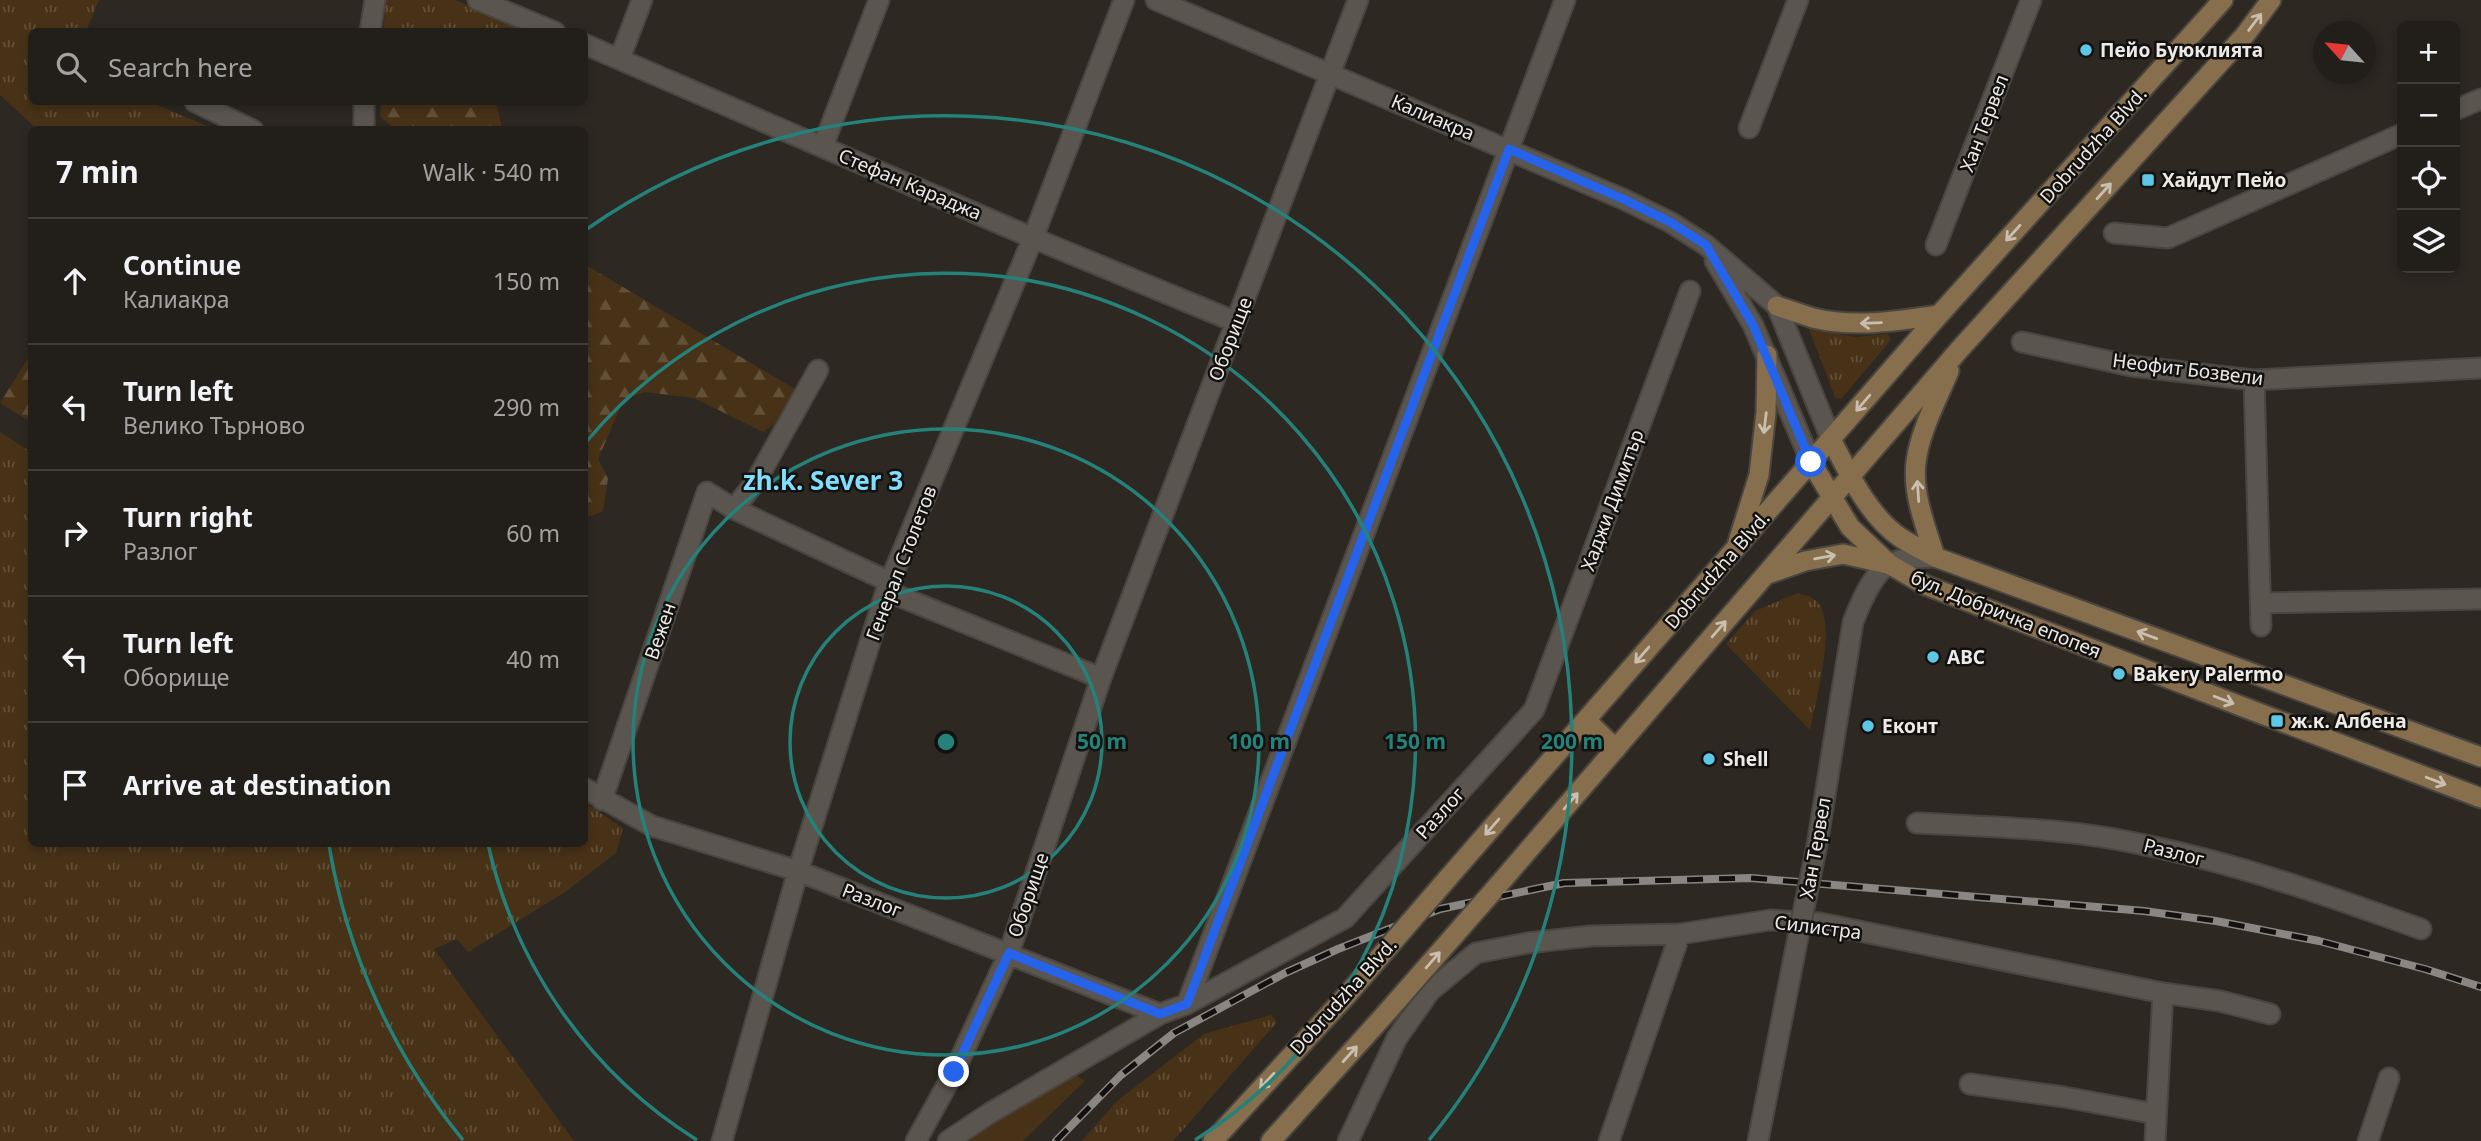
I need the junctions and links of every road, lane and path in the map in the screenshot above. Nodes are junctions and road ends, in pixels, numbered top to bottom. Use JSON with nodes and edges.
{"nodes":[{"id":1,"x":374,"y":0,"type":"edge"},
{"id":2,"x":478,"y":0,"type":"edge"},
{"id":3,"x":642,"y":0,"type":"edge"},
{"id":4,"x":879,"y":0,"type":"edge"},
{"id":5,"x":1124,"y":0,"type":"edge"},
{"id":6,"x":1156,"y":0,"type":"edge"},
{"id":7,"x":1358,"y":0,"type":"edge"},
{"id":8,"x":1565,"y":0,"type":"edge"},
{"id":9,"x":1798,"y":0,"type":"edge"},
{"id":10,"x":2031,"y":0,"type":"edge"},
{"id":11,"x":2223,"y":0,"type":"edge"},
{"id":12,"x":2271,"y":0,"type":"edge"},
{"id":13,"x":370,"y":28,"type":"edge"},
{"id":14,"x":545,"y":28,"type":"edge"},
{"id":15,"x":588,"y":46,"type":"edge"},
{"id":16,"x":620,"y":58,"type":"junction"},
{"id":17,"x":1330,"y":74,"type":"junction"},
{"id":18,"x":2481,"y":99,"type":"edge"},
{"id":19,"x":201,"y":105,"type":"edge"},
{"id":20,"x":364,"y":105,"type":"edge"},
{"id":21,"x":2460,"y":108,"type":"edge"},
{"id":22,"x":245,"y":126,"type":"edge"},
{"id":23,"x":364,"y":126,"type":"edge"},
{"id":24,"x":1749,"y":128,"type":"dead end"},
{"id":25,"x":2397,"y":136,"type":"edge"},
{"id":26,"x":822,"y":146,"type":"junction"},
{"id":27,"x":1509,"y":149,"type":"junction"},
{"id":28,"x":2114,"y":233,"type":"dead end"},
{"id":29,"x":1033,"y":238,"type":"junction"},
{"id":30,"x":1706,"y":245,"type":"junction"},
{"id":31,"x":1936,"y":245,"type":"dead end"},
{"id":32,"x":1690,"y":291,"type":"dead end"},
{"id":33,"x":1777,"y":306,"type":"junction"},
{"id":34,"x":1939,"y":315,"type":"junction"},
{"id":35,"x":1236,"y":322,"type":"junction"},
{"id":36,"x":2022,"y":342,"type":"dead end"},
{"id":37,"x":1959,"y":350,"type":"junction"},
{"id":38,"x":1767,"y":355,"type":"junction"},
{"id":39,"x":2481,"y":368,"type":"edge"},
{"id":40,"x":818,"y":370,"type":"dead end"},
{"id":41,"x":2254,"y":380,"type":"junction"},
{"id":42,"x":1831,"y":439,"type":"junction"},
{"id":43,"x":1811,"y":462,"type":"junction"},
{"id":44,"x":1851,"y":477,"type":"junction"},
{"id":45,"x":1832,"y":499,"type":"junction"},
{"id":46,"x":734,"y":509,"type":"junction"},
{"id":47,"x":1736,"y":549,"type":"junction"},
{"id":48,"x":1935,"y":557,"type":"junction"},
{"id":49,"x":1889,"y":564,"type":"junction"},
{"id":50,"x":1764,"y":576,"type":"junction"},
{"id":51,"x":888,"y":587,"type":"junction"},
{"id":52,"x":2481,"y":598,"type":"edge"},
{"id":53,"x":2261,"y":603,"type":"junction"},
{"id":54,"x":2261,"y":626,"type":"dead end"},
{"id":55,"x":1101,"y":678,"type":"junction"},
{"id":56,"x":1534,"y":710,"type":"joint"},
{"id":57,"x":1586,"y":720,"type":"junction"},
{"id":58,"x":1616,"y":749,"type":"junction"},
{"id":59,"x":2481,"y":757,"type":"edge"},
{"id":60,"x":588,"y":791,"type":"edge"},
{"id":61,"x":2481,"y":798,"type":"edge"},
{"id":62,"x":602,"y":800,"type":"junction"},
{"id":63,"x":1916,"y":823,"type":"dead end"},
{"id":64,"x":797,"y":870,"type":"junction"},
{"id":65,"x":2421,"y":929,"type":"dead end"},
{"id":66,"x":1680,"y":934,"type":"junction"},
{"id":67,"x":1009,"y":953,"type":"junction"},
{"id":68,"x":2162,"y":993,"type":"junction"},
{"id":69,"x":1187,"y":1004,"type":"junction"},
{"id":70,"x":1160,"y":1014,"type":"junction"},
{"id":71,"x":2270,"y":1014,"type":"dead end"},
{"id":72,"x":2389,"y":1078,"type":"dead end"},
{"id":73,"x":1970,"y":1084,"type":"dead end"},
{"id":74,"x":2156,"y":1114,"type":"junction"},
{"id":75,"x":722,"y":1141,"type":"edge"},
{"id":76,"x":916,"y":1141,"type":"edge"},
{"id":77,"x":948,"y":1141,"type":"edge"},
{"id":78,"x":1213,"y":1141,"type":"edge"},
{"id":79,"x":1271,"y":1141,"type":"edge"},
{"id":80,"x":1348,"y":1141,"type":"edge"},
{"id":81,"x":1609,"y":1141,"type":"edge"},
{"id":82,"x":1758,"y":1141,"type":"edge"},
{"id":83,"x":2155,"y":1141,"type":"edge"},
{"id":84,"x":2368,"y":1141,"type":"edge"}],
"edges":[{"from":1,"to":13,"type":"street"},
{"from":2,"to":14,"type":"street"},
{"from":3,"to":16,"type":"street"},
{"from":4,"to":26,"type":"street"},
{"from":5,"to":29,"type":"street","name":"Генерал Столетов"},
{"from":6,"to":17,"type":"street","name":"Калиакра"},
{"from":7,"to":17,"type":"street","name":"Оборище"},
{"from":8,"to":27,"type":"street"},
{"from":9,"to":24,"type":"street"},
{"from":10,"to":31,"type":"street","name":"Хан Тервел"},
{"from":11,"to":34,"type":"main road","name":"Dobrudzha Blvd.","one_way":true},
{"from":37,"to":12,"type":"main road","name":"Dobrudzha Blvd.","one_way":true},
{"from":15,"to":16,"type":"street","name":"Стефан Караджа"},
{"from":16,"to":26,"type":"street","name":"Стефан Караджа"},
{"from":17,"to":27,"type":"street","name":"Калиакра"},
{"from":17,"to":35,"type":"street","name":"Оборище"},
{"from":18,"to":21,"type":"street"},
{"from":19,"to":22,"type":"street"},
{"from":20,"to":23,"type":"street"},
{"from":25,"to":28,"type":"street"},
{"from":26,"to":29,"type":"street","name":"Стефан Караджа"},
{"from":27,"to":30,"type":"street","name":"Калиакра"},
{"from":27,"to":69,"type":"street"},
{"from":29,"to":35,"type":"street","name":"Стефан Караджа"},
{"from":29,"to":51,"type":"street","name":"Генерал Столетов"},
{"from":30,"to":33,"type":"street","name":"Калиакра"},
{"from":30,"to":38,"type":"street","name":"Калиакра"},
{"from":32,"to":56,"type":"street","name":"Хаджи Димитър"},
{"from":34,"to":33,"type":"main road","one_way":true},
{"from":33,"to":42,"type":"street","name":"Калиакра"},
{"from":34,"to":42,"type":"main road","name":"Dobrudzha Blvd.","one_way":true},
{"from":35,"to":55,"type":"street","name":"Оборище"},
{"from":36,"to":41,"type":"street","name":"Неофит Бозвели"},
{"from":37,"to":44,"type":"main road","name":"Dobrudzha Blvd."},
{"from":48,"to":37,"type":"main road","one_way":true},
{"from":38,"to":43,"type":"street","name":"Калиакра"},
{"from":38,"to":47,"type":"main road","one_way":true},
{"from":39,"to":41,"type":"street","name":"Неофит Бозвели"},
{"from":40,"to":46,"type":"street"},
{"from":41,"to":53,"type":"street"},
{"from":42,"to":43,"type":"main road","name":"Dobrudzha Blvd."},
{"from":42,"to":44,"type":"main road","name":"бул. Добричка епопея"},
{"from":43,"to":45,"type":"main road","name":"бул. Добричка епопея"},
{"from":43,"to":47,"type":"main road","name":"Dobrudzha Blvd."},
{"from":44,"to":45,"type":"main road","name":"Dobrudzha Blvd."},
{"from":44,"to":48,"type":"main road","name":"бул. Добричка епопея"},
{"from":45,"to":49,"type":"main road","name":"бул. Добричка епопея"},
{"from":45,"to":50,"type":"main road","name":"Dobrudzha Blvd."},
{"from":46,"to":51,"type":"street","name":"Вежен"},
{"from":46,"to":62,"type":"street","name":"Вежен"},
{"from":47,"to":57,"type":"main road","name":"Dobrudzha Blvd.","one_way":true},
{"from":48,"to":49,"type":"street"},
{"from":59,"to":48,"type":"main road","name":"бул. Добричка епопея","one_way":true},
{"from":50,"to":49,"type":"main road","one_way":true},
{"from":49,"to":61,"type":"main road","name":"бул. Добричка епопея","one_way":true},
{"from":49,"to":82,"type":"street","name":"Хан Тервел","bridge":true},
{"from":58,"to":50,"type":"main road","name":"Dobrudzha Blvd.","one_way":true},
{"from":51,"to":55,"type":"street"},
{"from":51,"to":64,"type":"street","name":"Генерал Столетов"},
{"from":52,"to":53,"type":"street"},
{"from":53,"to":54,"type":"street"},
{"from":55,"to":67,"type":"street","name":"Оборище"},
{"from":56,"to":69,"type":"street","name":"Разлог"},
{"from":57,"to":58,"type":"main road"},
{"from":57,"to":78,"type":"main road","name":"Dobrudzha Blvd.","one_way":true,"bridge":true},
{"from":79,"to":58,"type":"main road","name":"Dobrudzha Blvd.","one_way":true,"bridge":true},
{"from":60,"to":62,"type":"street","name":"Разлог"},
{"from":62,"to":64,"type":"street","name":"Разлог"},
{"from":63,"to":65,"type":"street","name":"Разлог"},
{"from":64,"to":67,"type":"street","name":"Разлог"},
{"from":64,"to":75,"type":"street","name":"Генерал Столетов"},
{"from":66,"to":68,"type":"street","name":"Силистра"},
{"from":66,"to":80,"type":"street","name":"Силистра"},
{"from":66,"to":81,"type":"street"},
{"from":67,"to":70,"type":"street","name":"Разлог"},
{"from":67,"to":76,"type":"street","name":"Оборище"},
{"from":68,"to":71,"type":"street","name":"Силистра"},
{"from":68,"to":74,"type":"street"},
{"from":69,"to":70,"type":"street","name":"Разлог"},
{"from":70,"to":77,"type":"street","name":"Разлог"},
{"from":72,"to":84,"type":"street"},
{"from":73,"to":74,"type":"street"},
{"from":74,"to":83,"type":"street"}]}
